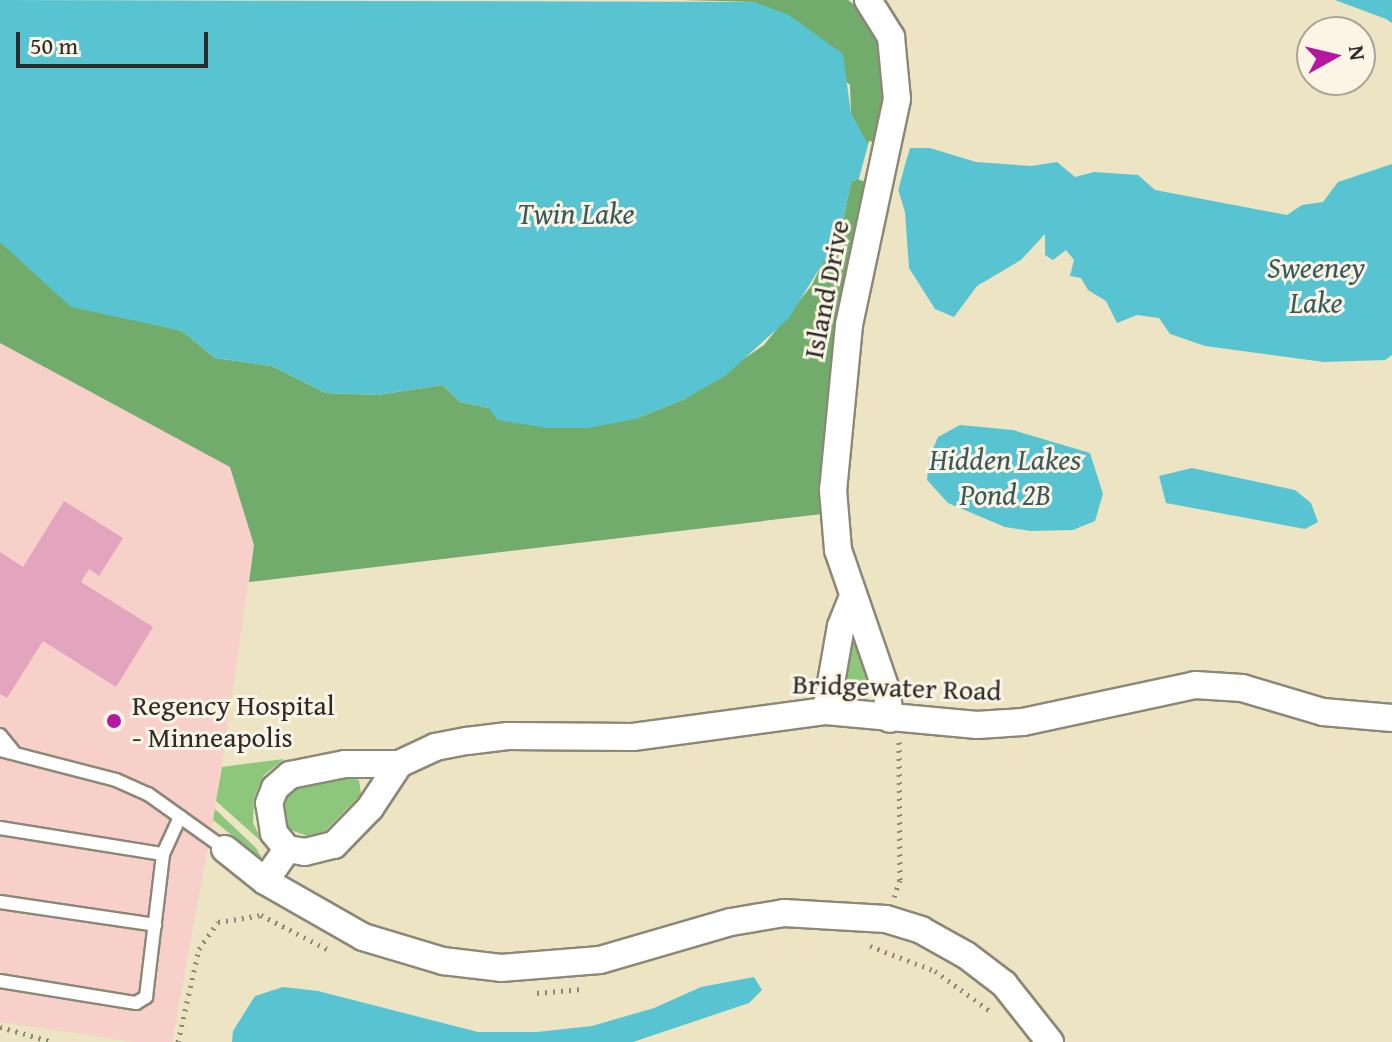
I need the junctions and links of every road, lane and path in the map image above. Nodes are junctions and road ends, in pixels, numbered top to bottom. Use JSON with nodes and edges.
{"nodes":[{"id":1,"x":868,"y":0,"type":"edge"},
{"id":2,"x":852,"y":599,"type":"junction"},
{"id":3,"x":826,"y":711,"type":"junction"},
{"id":4,"x":1392,"y":718,"type":"edge"},
{"id":5,"x":896,"y":720,"type":"junction"},
{"id":6,"x":0,"y":735,"type":"edge"},
{"id":7,"x":6,"y":750,"type":"edge"},
{"id":8,"x":399,"y":764,"type":"junction"},
{"id":9,"x":180,"y":817,"type":"junction"},
{"id":10,"x":0,"y":828,"type":"edge"},
{"id":11,"x":225,"y":849,"type":"joint"},
{"id":12,"x":287,"y":849,"type":"junction"},
{"id":13,"x":163,"y":854,"type":"junction"},
{"id":14,"x":265,"y":881,"type":"junction"},
{"id":15,"x":0,"y":902,"type":"edge"},
{"id":16,"x":886,"y":919,"type":"junction"},
{"id":17,"x":155,"y":925,"type":"junction"},
{"id":18,"x":877,"y":947,"type":"dead end"},
{"id":19,"x":0,"y":981,"type":"edge"},
{"id":20,"x":0,"y":1027,"type":"edge"},
{"id":21,"x":53,"y":1042,"type":"edge"},
{"id":22,"x":1050,"y":1042,"type":"edge"}],
"edges":[{"from":1,"to":2,"type":"street","name":"Island Drive"},
{"from":2,"to":3,"type":"street"},
{"from":2,"to":5,"type":"street","name":"Island Drive"},
{"from":3,"to":5,"type":"street","name":"Bridgewater Road"},
{"from":3,"to":8,"type":"street","name":"Bridgewater Road"},
{"from":4,"to":5,"type":"street","name":"Bridgewater Road"},
{"from":5,"to":16,"type":"path"},
{"from":6,"to":7,"type":"lane"},
{"from":7,"to":9,"type":"lane"},
{"from":8,"to":12,"type":"street"},
{"from":8,"to":12,"type":"street","name":"Bridgewater Road"},
{"from":9,"to":11,"type":"lane"},
{"from":9,"to":13,"type":"lane"},
{"from":10,"to":13,"type":"lane"},
{"from":11,"to":14,"type":"street"},
{"from":12,"to":14,"type":"street"},
{"from":13,"to":17,"type":"lane"},
{"from":14,"to":16,"type":"street"},
{"from":15,"to":17,"type":"lane"},
{"from":16,"to":18,"type":"path"},
{"from":16,"to":22,"type":"street"},
{"from":17,"to":19,"type":"lane"},
{"from":20,"to":21,"type":"path"}]}
